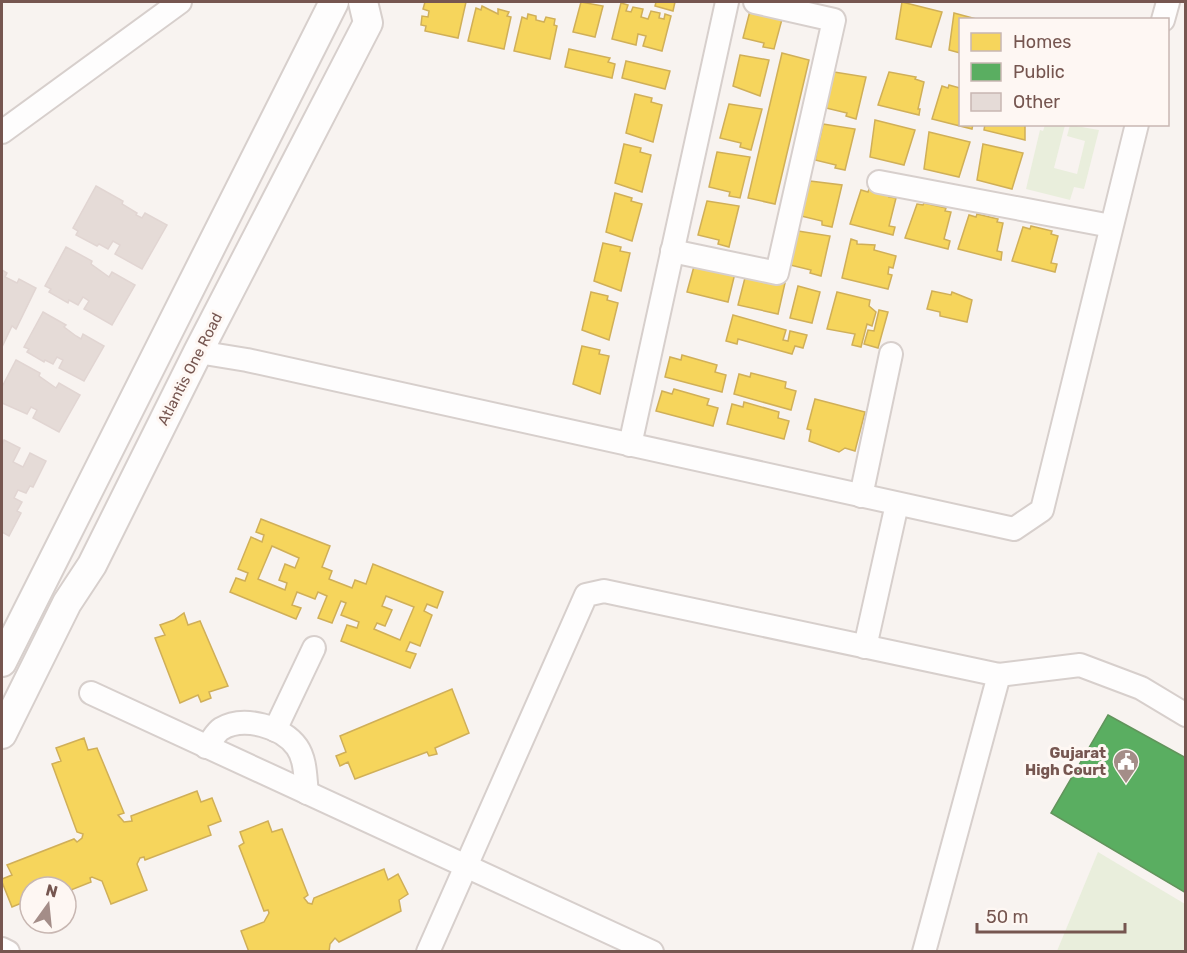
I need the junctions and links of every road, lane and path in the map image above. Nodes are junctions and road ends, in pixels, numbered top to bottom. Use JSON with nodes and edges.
{"nodes":[{"id":1,"x":180,"y":2,"type":"edge"},
{"id":2,"x":334,"y":2,"type":"edge"},
{"id":3,"x":363,"y":2,"type":"edge"},
{"id":4,"x":727,"y":2,"type":"edge"},
{"id":5,"x":755,"y":2,"type":"edge"},
{"id":6,"x":1168,"y":2,"type":"edge"},
{"id":7,"x":1164,"y":18,"type":"edge"},
{"id":8,"x":1136,"y":126,"type":"edge"},
{"id":9,"x":2,"y":132,"type":"edge"},
{"id":10,"x":879,"y":182,"type":"dead end"},
{"id":11,"x":1111,"y":226,"type":"junction"},
{"id":12,"x":672,"y":251,"type":"junction"},
{"id":13,"x":198,"y":352,"type":"junction"},
{"id":14,"x":891,"y":354,"type":"dead end"},
{"id":15,"x":630,"y":445,"type":"junction"},
{"id":16,"x":861,"y":496,"type":"junction"},
{"id":17,"x":897,"y":504,"type":"junction"},
{"id":18,"x":865,"y":646,"type":"junction"},
{"id":19,"x":314,"y":648,"type":"dead end"},
{"id":20,"x":2,"y":662,"type":"edge"},
{"id":21,"x":999,"y":675,"type":"junction"},
{"id":22,"x":91,"y":693,"type":"dead end"},
{"id":23,"x":1185,"y":715,"type":"edge"},
{"id":24,"x":275,"y":730,"type":"junction"},
{"id":25,"x":2,"y":734,"type":"edge"},
{"id":26,"x":206,"y":747,"type":"junction"},
{"id":27,"x":307,"y":793,"type":"junction"},
{"id":28,"x":466,"y":865,"type":"junction"},
{"id":29,"x":2,"y":949,"type":"edge"},
{"id":30,"x":8,"y":951,"type":"edge"},
{"id":31,"x":428,"y":951,"type":"edge"},
{"id":32,"x":652,"y":951,"type":"edge"},
{"id":33,"x":924,"y":951,"type":"edge"}],
"edges":[{"from":1,"to":9,"type":"street"},
{"from":2,"to":20,"type":"street"},
{"from":3,"to":13,"type":"street","name":"Atlantis One Road"},
{"from":4,"to":12,"type":"street"},
{"from":5,"to":12,"type":"street"},
{"from":6,"to":7,"type":"street"},
{"from":8,"to":11,"type":"street"},
{"from":10,"to":11,"type":"street"},
{"from":11,"to":17,"type":"street"},
{"from":12,"to":15,"type":"street"},
{"from":13,"to":15,"type":"street"},
{"from":13,"to":25,"type":"street","name":"Atlantis One Road"},
{"from":14,"to":16,"type":"street"},
{"from":15,"to":16,"type":"street"},
{"from":16,"to":17,"type":"street"},
{"from":17,"to":18,"type":"street"},
{"from":18,"to":21,"type":"street"},
{"from":18,"to":28,"type":"street"},
{"from":19,"to":24,"type":"street"},
{"from":21,"to":23,"type":"street"},
{"from":21,"to":33,"type":"street"},
{"from":22,"to":26,"type":"street"},
{"from":24,"to":26,"type":"street"},
{"from":24,"to":27,"type":"street"},
{"from":26,"to":27,"type":"street"},
{"from":27,"to":28,"type":"street"},
{"from":28,"to":31,"type":"street"},
{"from":28,"to":32,"type":"street"},
{"from":29,"to":30,"type":"street"}]}
